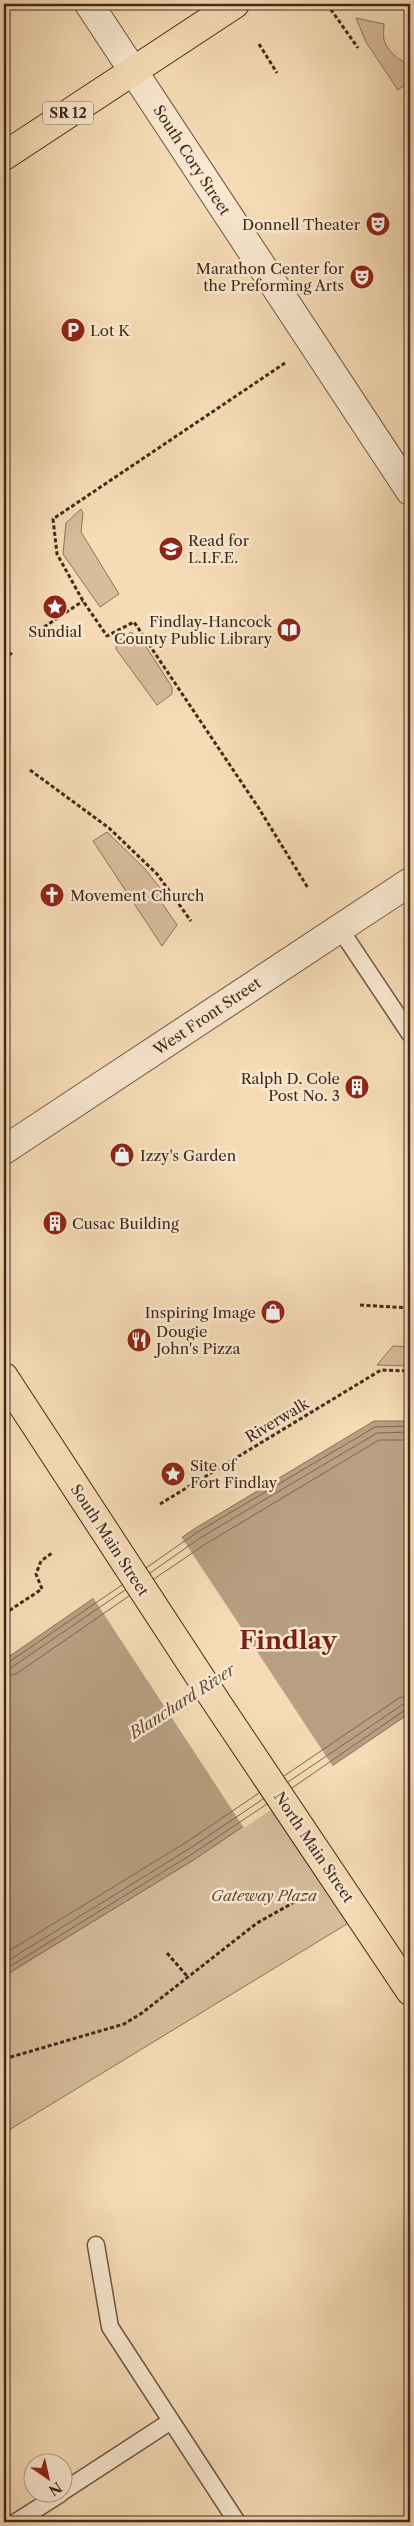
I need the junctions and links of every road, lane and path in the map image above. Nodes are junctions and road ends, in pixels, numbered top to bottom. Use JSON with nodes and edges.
{"nodes":[{"id":1,"x":89,"y":4,"type":"edge"},
{"id":2,"x":235,"y":4,"type":"edge"},
{"id":3,"x":327,"y":4,"type":"edge"},
{"id":4,"x":259,"y":44,"type":"dead end"},
{"id":5,"x":358,"y":48,"type":"dead end"},
{"id":6,"x":133,"y":70,"type":"junction"},
{"id":7,"x":277,"y":73,"type":"dead end"},
{"id":8,"x":4,"y":156,"type":"edge"},
{"id":9,"x":313,"y":344,"type":"junction"},
{"id":10,"x":410,"y":491,"type":"edge"},
{"id":11,"x":83,"y":601,"type":"junction"},
{"id":12,"x":44,"y":627,"type":"dead end"},
{"id":13,"x":12,"y":653,"type":"dead end"},
{"id":14,"x":4,"y":658,"type":"edge"},
{"id":15,"x":30,"y":770,"type":"dead end"},
{"id":16,"x":410,"y":882,"type":"edge"},
{"id":17,"x":308,"y":888,"type":"dead end"},
{"id":18,"x":191,"y":921,"type":"dead end"},
{"id":19,"x":340,"y":928,"type":"junction"},
{"id":20,"x":410,"y":1034,"type":"edge"},
{"id":21,"x":4,"y":1150,"type":"edge"},
{"id":22,"x":360,"y":1305,"type":"dead end"},
{"id":23,"x":410,"y":1308,"type":"edge"},
{"id":24,"x":410,"y":1371,"type":"edge"},
{"id":25,"x":4,"y":1377,"type":"edge"},
{"id":26,"x":160,"y":1504,"type":"dead end"},
{"id":27,"x":52,"y":1553,"type":"dead end"},
{"id":28,"x":4,"y":1614,"type":"edge"},
{"id":29,"x":217,"y":1703,"type":"joint"},
{"id":30,"x":336,"y":1878,"type":"junction"},
{"id":31,"x":167,"y":1953,"type":"dead end"},
{"id":32,"x":187,"y":1976,"type":"junction"},
{"id":33,"x":410,"y":1991,"type":"edge"},
{"id":34,"x":4,"y":2058,"type":"edge"},
{"id":35,"x":96,"y":2245,"type":"dead end"},
{"id":36,"x":171,"y":2421,"type":"junction"},
{"id":37,"x":72,"y":2486,"type":"edge"},
{"id":38,"x":44,"y":2504,"type":"edge"},
{"id":39,"x":16,"y":2522,"type":"edge"},
{"id":40,"x":237,"y":2522,"type":"edge"}],
"edges":[{"from":1,"to":6,"type":"street","name":"South Cory Street"},
{"from":2,"to":6,"type":"highway","number":"SR 12"},
{"from":3,"to":5,"type":"path"},
{"from":4,"to":7,"type":"path"},
{"from":6,"to":8,"type":"highway","number":"SR 12"},
{"from":6,"to":9,"type":"street","name":"South Cory Street"},
{"from":9,"to":10,"type":"street","name":"South Cory Street"},
{"from":9,"to":11,"type":"path"},
{"from":11,"to":12,"type":"path"},
{"from":11,"to":17,"type":"path"},
{"from":13,"to":14,"type":"path"},
{"from":15,"to":18,"type":"path"},
{"from":16,"to":19,"type":"street","name":"West Front Street"},
{"from":19,"to":20,"type":"lane"},
{"from":19,"to":21,"type":"street","name":"West Front Street"},
{"from":22,"to":23,"type":"path"},
{"from":24,"to":26,"type":"path","name":"Riverwalk"},
{"from":25,"to":29,"type":"highway","name":"South Main Street"},
{"from":27,"to":28,"type":"path"},
{"from":29,"to":30,"type":"highway","name":"North Main Street"},
{"from":30,"to":32,"type":"path"},
{"from":30,"to":33,"type":"highway","name":"North Main Street"},
{"from":31,"to":32,"type":"path"},
{"from":32,"to":34,"type":"path"},
{"from":35,"to":36,"type":"lane"},
{"from":36,"to":37,"type":"lane"},
{"from":36,"to":40,"type":"lane"},
{"from":38,"to":39,"type":"lane"}]}
